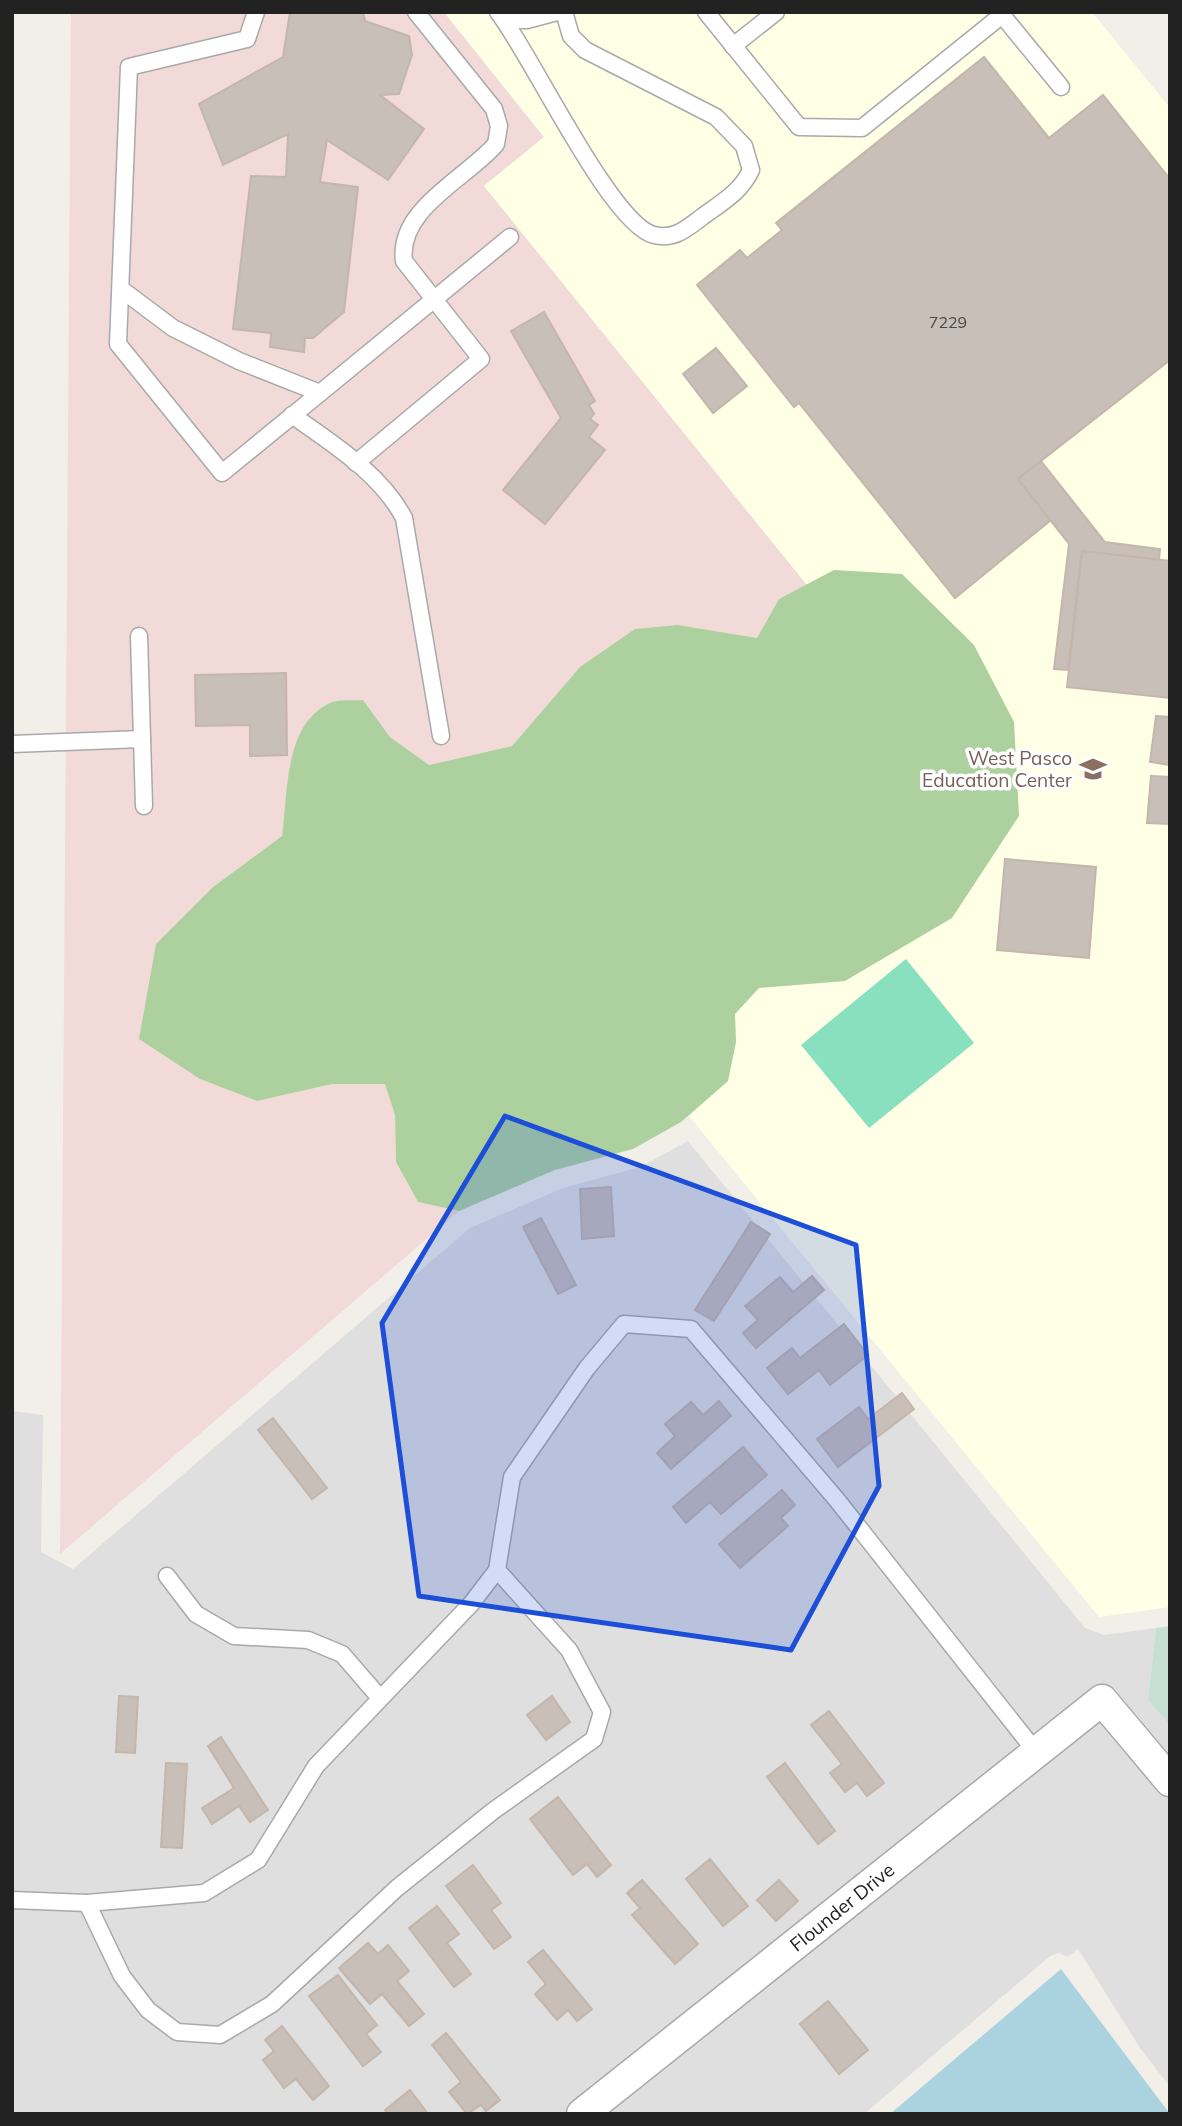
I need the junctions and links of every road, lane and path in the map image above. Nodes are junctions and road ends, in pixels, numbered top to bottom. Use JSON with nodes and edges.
{"nodes":[{"id":1,"x":256,"y":12,"type":"edge"},
{"id":2,"x":416,"y":12,"type":"edge"},
{"id":3,"x":557,"y":12,"type":"edge"},
{"id":4,"x":564,"y":12,"type":"edge"},
{"id":5,"x":706,"y":12,"type":"edge"},
{"id":6,"x":776,"y":12,"type":"edge"},
{"id":7,"x":1000,"y":14,"type":"edge"},
{"id":8,"x":500,"y":16,"type":"edge"},
{"id":9,"x":733,"y":46,"type":"junction"},
{"id":10,"x":1061,"y":87,"type":"dead end"},
{"id":11,"x":510,"y":237,"type":"dead end"},
{"id":12,"x":121,"y":289,"type":"junction"},
{"id":13,"x":433,"y":300,"type":"junction"},
{"id":14,"x":320,"y":393,"type":"junction"},
{"id":15,"x":292,"y":415,"type":"junction"},
{"id":16,"x":356,"y":463,"type":"junction"},
{"id":17,"x":139,"y":636,"type":"dead end"},
{"id":18,"x":441,"y":736,"type":"dead end"},
{"id":19,"x":142,"y":739,"type":"junction"},
{"id":20,"x":12,"y":744,"type":"edge"},
{"id":21,"x":144,"y":806,"type":"dead end"},
{"id":22,"x":497,"y":1570,"type":"junction"},
{"id":23,"x":167,"y":1576,"type":"dead end"},
{"id":24,"x":380,"y":1698,"type":"junction"},
{"id":25,"x":1036,"y":1752,"type":"junction"},
{"id":26,"x":1170,"y":1781,"type":"edge"},
{"id":27,"x":12,"y":1900,"type":"edge"},
{"id":28,"x":88,"y":1903,"type":"junction"},
{"id":29,"x":582,"y":2114,"type":"edge"}],
"edges":[{"from":1,"to":12,"type":"lane"},
{"from":2,"to":13,"type":"lane"},
{"from":3,"to":8,"type":"lane"},
{"from":4,"to":8,"type":"lane"},
{"from":5,"to":9,"type":"lane"},
{"from":6,"to":9,"type":"lane"},
{"from":7,"to":9,"type":"lane"},
{"from":7,"to":10,"type":"lane"},
{"from":11,"to":13,"type":"lane"},
{"from":12,"to":14,"type":"lane"},
{"from":12,"to":15,"type":"lane"},
{"from":13,"to":14,"type":"lane"},
{"from":13,"to":16,"type":"lane"},
{"from":14,"to":15,"type":"lane"},
{"from":15,"to":16,"type":"lane"},
{"from":16,"to":18,"type":"lane"},
{"from":17,"to":19,"type":"lane"},
{"from":19,"to":20,"type":"lane"},
{"from":19,"to":21,"type":"lane"},
{"from":22,"to":24,"type":"lane"},
{"from":22,"to":25,"type":"lane"},
{"from":22,"to":28,"type":"lane"},
{"from":23,"to":24,"type":"lane"},
{"from":24,"to":28,"type":"lane"},
{"from":25,"to":26,"type":"street","name":"Flounder Drive"},
{"from":25,"to":29,"type":"street","name":"Flounder Drive"},
{"from":27,"to":28,"type":"lane"}]}
